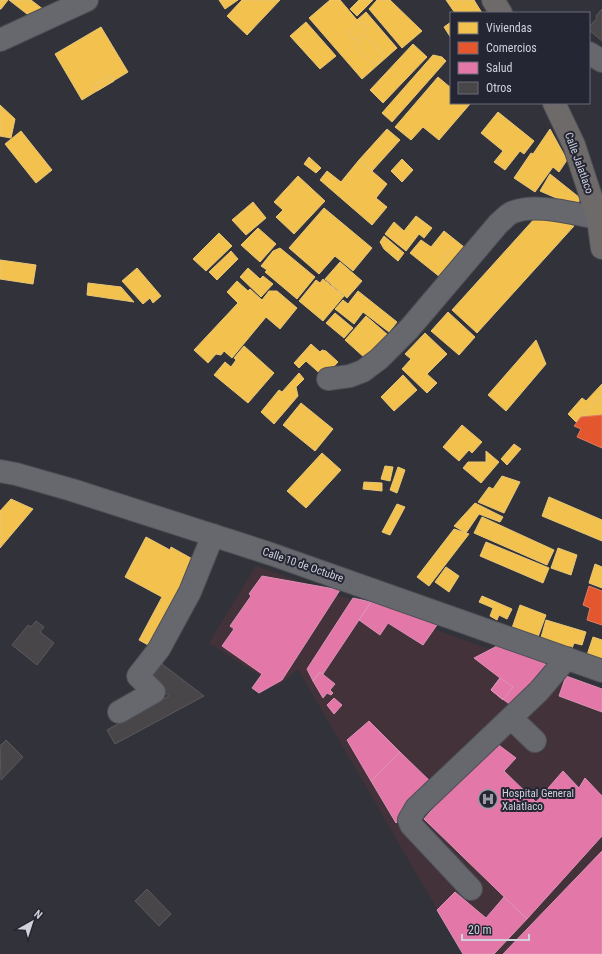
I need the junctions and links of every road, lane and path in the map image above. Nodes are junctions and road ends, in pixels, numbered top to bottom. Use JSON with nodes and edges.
{"nodes":[{"id":1,"x":87,"y":0,"type":"edge"},
{"id":2,"x":493,"y":0,"type":"edge"},
{"id":3,"x":501,"y":12,"type":"edge"},
{"id":4,"x":0,"y":40,"type":"edge"},
{"id":5,"x":590,"y":55,"type":"edge"},
{"id":6,"x":602,"y":61,"type":"edge"},
{"id":7,"x":554,"y":104,"type":"edge"},
{"id":8,"x":598,"y":218,"type":"junction"},
{"id":9,"x":602,"y":248,"type":"edge"},
{"id":10,"x":328,"y":380,"type":"dead end"},
{"id":11,"x":0,"y":471,"type":"edge"},
{"id":12,"x":213,"y":535,"type":"junction"},
{"id":13,"x":567,"y":658,"type":"junction"},
{"id":14,"x":602,"y":671,"type":"edge"},
{"id":15,"x":119,"y":712,"type":"dead end"},
{"id":16,"x":511,"y":718,"type":"junction"},
{"id":17,"x":535,"y":741,"type":"dead end"},
{"id":18,"x":471,"y":889,"type":"dead end"}],
"edges":[{"from":1,"to":4,"type":"street"},
{"from":2,"to":3,"type":"main road"},
{"from":5,"to":6,"type":"street"},
{"from":7,"to":8,"type":"main road","name":"Calle Jalatlaco"},
{"from":8,"to":9,"type":"main road","name":"Calle Jalatlaco"},
{"from":8,"to":10,"type":"street"},
{"from":11,"to":12,"type":"street","name":"Calle 10 de Octubre"},
{"from":12,"to":13,"type":"street","name":"Calle 10 de Octubre"},
{"from":12,"to":15,"type":"street"},
{"from":13,"to":14,"type":"street","name":"Calle 10 de Octubre"},
{"from":13,"to":16,"type":"street"},
{"from":16,"to":17,"type":"street"},
{"from":16,"to":18,"type":"street"}]}
